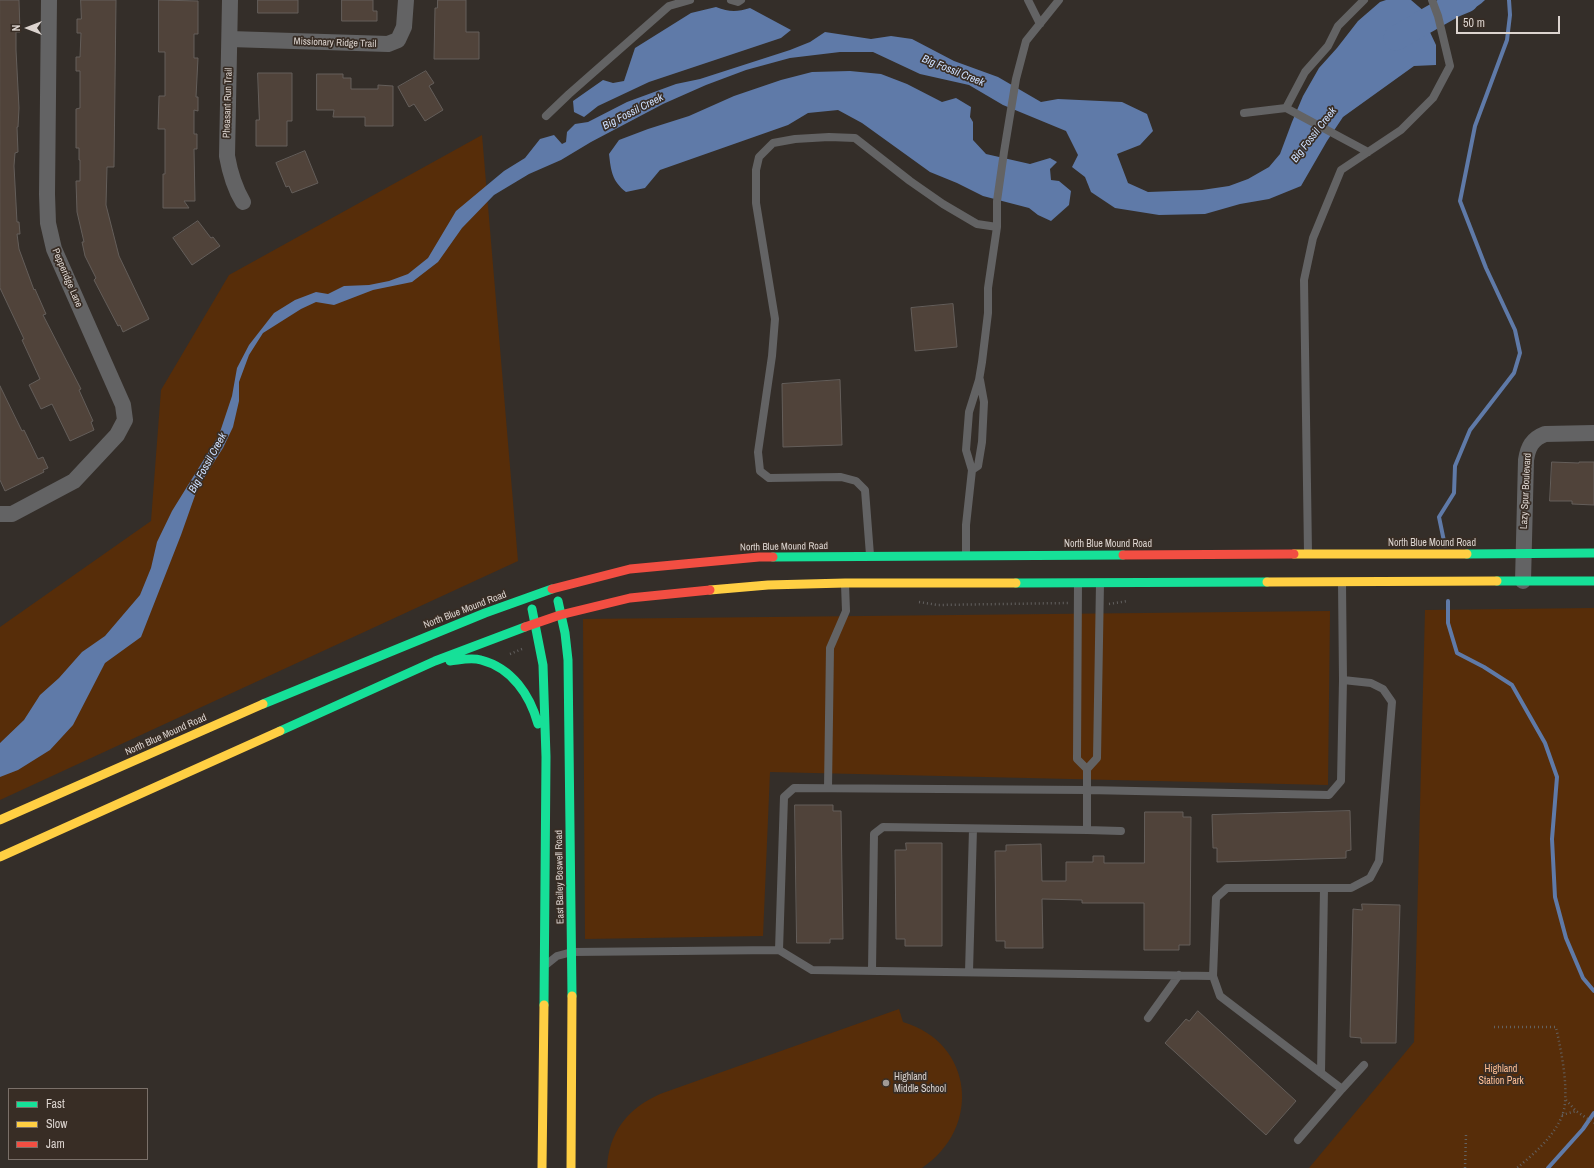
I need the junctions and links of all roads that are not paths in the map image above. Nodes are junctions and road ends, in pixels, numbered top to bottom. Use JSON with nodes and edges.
{"nodes":[{"id":1,"x":49,"y":0,"type":"edge"},
{"id":2,"x":230,"y":0,"type":"edge"},
{"id":3,"x":406,"y":0,"type":"edge"},
{"id":4,"x":690,"y":0,"type":"edge"},
{"id":5,"x":731,"y":0,"type":"edge"},
{"id":6,"x":741,"y":0,"type":"edge"},
{"id":7,"x":1028,"y":0,"type":"edge"},
{"id":8,"x":1059,"y":0,"type":"edge"},
{"id":9,"x":1364,"y":0,"type":"edge"},
{"id":10,"x":1432,"y":0,"type":"edge"},
{"id":11,"x":1040,"y":24,"type":"junction"},
{"id":12,"x":230,"y":39,"type":"junction"},
{"id":13,"x":1286,"y":108,"type":"junction"},
{"id":14,"x":1244,"y":112,"type":"dead end"},
{"id":15,"x":546,"y":116,"type":"dead end"},
{"id":16,"x":1368,"y":152,"type":"junction"},
{"id":17,"x":243,"y":202,"type":"dead end"},
{"id":18,"x":996,"y":227,"type":"junction"},
{"id":19,"x":980,"y":377,"type":"junction"},
{"id":20,"x":1594,"y":433,"type":"edge"},
{"id":21,"x":972,"y":470,"type":"junction"},
{"id":22,"x":0,"y":514,"type":"edge"},
{"id":23,"x":1594,"y":553,"type":"edge"},
{"id":24,"x":1523,"y":554,"type":"junction"},
{"id":25,"x":966,"y":555,"type":"junction"},
{"id":26,"x":1235,"y":555,"type":"junction"},
{"id":27,"x":1308,"y":555,"type":"junction"},
{"id":28,"x":870,"y":556,"type":"junction"},
{"id":29,"x":1209,"y":565,"type":"dead end"},
{"id":30,"x":1079,"y":574,"type":"dead end"},
{"id":31,"x":1523,"y":581,"type":"junction"},
{"id":32,"x":1594,"y":581,"type":"edge"},
{"id":33,"x":1342,"y":582,"type":"junction"},
{"id":34,"x":845,"y":583,"type":"junction"},
{"id":35,"x":1078,"y":583,"type":"junction"},
{"id":36,"x":1100,"y":583,"type":"junction"},
{"id":37,"x":555,"y":588,"type":"junction"},
{"id":38,"x":529,"y":598,"type":"junction"},
{"id":39,"x":560,"y":615,"type":"junction"},
{"id":40,"x":535,"y":623,"type":"junction"},
{"id":41,"x":435,"y":661,"type":"junction"},
{"id":42,"x":1343,"y":680,"type":"junction"},
{"id":43,"x":546,"y":757,"type":"junction"},
{"id":44,"x":1087,"y":769,"type":"junction"},
{"id":45,"x":828,"y":788,"type":"junction"},
{"id":46,"x":1087,"y":790,"type":"junction"},
{"id":47,"x":0,"y":820,"type":"edge"},
{"id":48,"x":973,"y":829,"type":"junction"},
{"id":49,"x":1086,"y":830,"type":"junction"},
{"id":50,"x":1121,"y":831,"type":"dead end"},
{"id":51,"x":0,"y":857,"type":"edge"},
{"id":52,"x":1324,"y":888,"type":"junction"},
{"id":53,"x":779,"y":950,"type":"junction"},
{"id":54,"x":572,"y":952,"type":"junction"},
{"id":55,"x":544,"y":968,"type":"junction"},
{"id":56,"x":872,"y":970,"type":"junction"},
{"id":57,"x":969,"y":972,"type":"junction"},
{"id":58,"x":1179,"y":975,"type":"junction"},
{"id":59,"x":1213,"y":976,"type":"junction"},
{"id":60,"x":1148,"y":1018,"type":"dead end"},
{"id":61,"x":1364,"y":1065,"type":"dead end"},
{"id":62,"x":1321,"y":1073,"type":"junction"},
{"id":63,"x":1342,"y":1089,"type":"junction"},
{"id":64,"x":543,"y":1113,"type":"junction"},
{"id":65,"x":554,"y":1114,"type":"dead end"},
{"id":66,"x":1298,"y":1140,"type":"dead end"},
{"id":67,"x":542,"y":1168,"type":"edge"},
{"id":68,"x":570,"y":1168,"type":"edge"}],
"edges":[{"from":1,"to":22,"type":"street","name":"Pepperidge Lane"},
{"from":2,"to":12,"type":"street","name":"Pheasant Run Trail"},
{"from":3,"to":12,"type":"street","name":"Missionary Ridge Trail"},
{"from":4,"to":15,"type":"lane"},
{"from":5,"to":6,"type":"lane"},
{"from":7,"to":11,"type":"lane"},
{"from":8,"to":11,"type":"lane"},
{"from":9,"to":13,"type":"lane"},
{"from":10,"to":16,"type":"lane"},
{"from":11,"to":18,"type":"lane"},
{"from":12,"to":17,"type":"street","name":"Pheasant Run Trail"},
{"from":13,"to":14,"type":"lane"},
{"from":13,"to":16,"type":"lane"},
{"from":16,"to":27,"type":"lane"},
{"from":18,"to":19,"type":"lane"},
{"from":18,"to":28,"type":"lane"},
{"from":19,"to":21,"type":"lane"},
{"from":19,"to":21,"type":"lane"},
{"from":20,"to":24,"type":"street","name":"Lazy Spur Boulevard"},
{"from":21,"to":25,"type":"lane"},
{"from":23,"to":24,"type":"main road","name":"North Blue Mound Road"},
{"from":24,"to":27,"type":"main road","name":"North Blue Mound Road"},
{"from":24,"to":31,"type":"street","name":"Lazy Spur Boulevard"},
{"from":25,"to":26,"type":"main road","name":"North Blue Mound Road"},
{"from":25,"to":28,"type":"main road","name":"North Blue Mound Road"},
{"from":26,"to":27,"type":"main road","name":"North Blue Mound Road"},
{"from":26,"to":29,"type":"main road"},
{"from":28,"to":37,"type":"main road","name":"North Blue Mound Road"},
{"from":30,"to":35,"type":"main road"},
{"from":31,"to":32,"type":"main road"},
{"from":31,"to":33,"type":"main road"},
{"from":33,"to":36,"type":"main road"},
{"from":33,"to":42,"type":"lane"},
{"from":34,"to":35,"type":"main road"},
{"from":34,"to":39,"type":"main road"},
{"from":34,"to":45,"type":"lane"},
{"from":35,"to":36,"type":"main road"},
{"from":35,"to":44,"type":"lane"},
{"from":36,"to":44,"type":"lane"},
{"from":37,"to":38,"type":"main road","name":"North Blue Mound Road"},
{"from":37,"to":39,"type":"main road","name":"East Bailey Boswell Road"},
{"from":38,"to":40,"type":"main road","name":"East Bailey Boswell Road"},
{"from":38,"to":47,"type":"main road","name":"North Blue Mound Road"},
{"from":39,"to":40,"type":"main road"},
{"from":39,"to":54,"type":"main road","name":"East Bailey Boswell Road"},
{"from":40,"to":41,"type":"main road"},
{"from":40,"to":43,"type":"main road","name":"East Bailey Boswell Road"},
{"from":41,"to":43,"type":"main road"},
{"from":41,"to":51,"type":"main road"},
{"from":42,"to":46,"type":"lane"},
{"from":42,"to":52,"type":"lane"},
{"from":43,"to":55,"type":"main road","name":"East Bailey Boswell Road"},
{"from":44,"to":46,"type":"lane"},
{"from":45,"to":46,"type":"lane"},
{"from":45,"to":53,"type":"lane"},
{"from":46,"to":49,"type":"lane"},
{"from":48,"to":49,"type":"lane"},
{"from":48,"to":56,"type":"lane"},
{"from":48,"to":57,"type":"lane"},
{"from":49,"to":50,"type":"lane"},
{"from":52,"to":59,"type":"lane"},
{"from":52,"to":62,"type":"lane"},
{"from":53,"to":54,"type":"lane"},
{"from":53,"to":56,"type":"lane"},
{"from":54,"to":55,"type":"lane"},
{"from":54,"to":68,"type":"main road","name":"East Bailey Boswell Road"},
{"from":55,"to":64,"type":"main road","name":"East Bailey Boswell Road"},
{"from":56,"to":57,"type":"lane"},
{"from":57,"to":58,"type":"lane"},
{"from":58,"to":59,"type":"lane"},
{"from":58,"to":60,"type":"lane"},
{"from":59,"to":62,"type":"lane"},
{"from":61,"to":63,"type":"lane"},
{"from":62,"to":63,"type":"lane"},
{"from":63,"to":66,"type":"lane"},
{"from":64,"to":65,"type":"main road"},
{"from":64,"to":67,"type":"main road","name":"East Bailey Boswell Road"}]}
